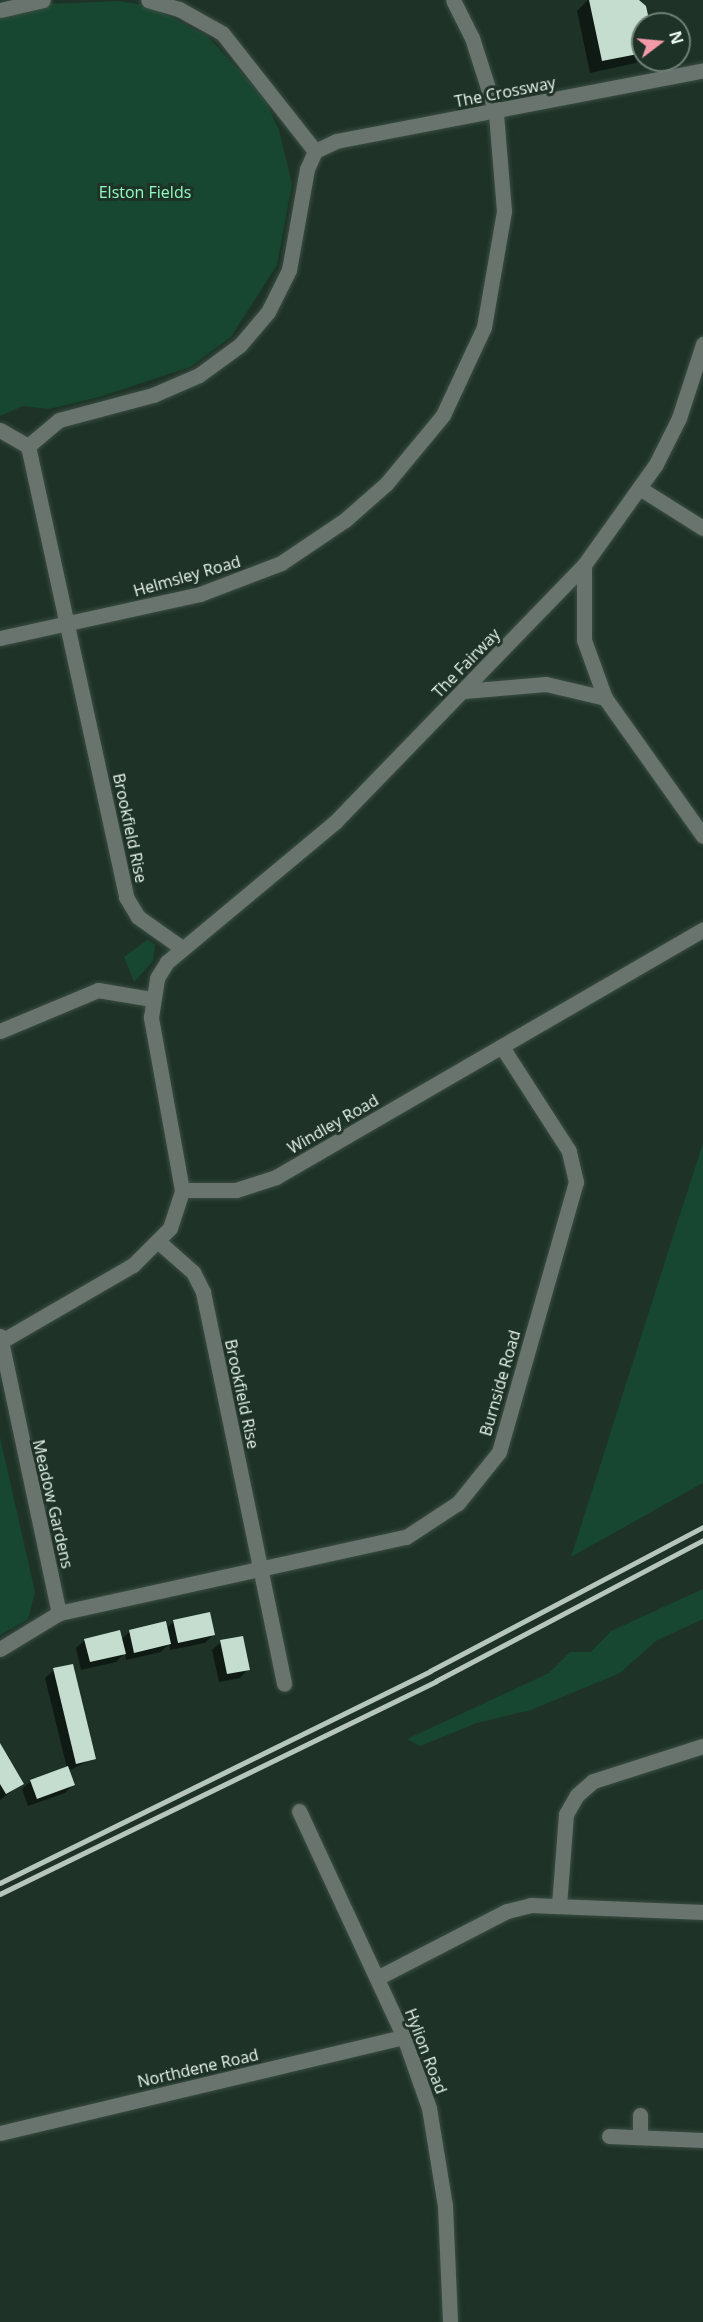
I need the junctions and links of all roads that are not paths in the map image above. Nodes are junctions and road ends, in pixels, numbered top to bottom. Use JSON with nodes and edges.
{"nodes":[{"id":1,"x":43,"y":0,"type":"edge"},
{"id":2,"x":148,"y":0,"type":"edge"},
{"id":3,"x":453,"y":0,"type":"edge"},
{"id":4,"x":0,"y":10,"type":"edge"},
{"id":5,"x":703,"y":70,"type":"edge"},
{"id":6,"x":496,"y":113,"type":"junction"},
{"id":7,"x":315,"y":151,"type":"junction"},
{"id":8,"x":703,"y":344,"type":"edge"},
{"id":9,"x":0,"y":430,"type":"edge"},
{"id":10,"x":28,"y":446,"type":"junction"},
{"id":11,"x":641,"y":489,"type":"junction"},
{"id":12,"x":703,"y":528,"type":"edge"},
{"id":13,"x":584,"y":565,"type":"junction"},
{"id":14,"x":70,"y":623,"type":"junction"},
{"id":15,"x":0,"y":639,"type":"edge"},
{"id":16,"x":464,"y":691,"type":"junction"},
{"id":17,"x":605,"y":698,"type":"junction"},
{"id":18,"x":703,"y":836,"type":"edge"},
{"id":19,"x":703,"y":929,"type":"edge"},
{"id":20,"x":179,"y":946,"type":"junction"},
{"id":21,"x":152,"y":999,"type":"junction"},
{"id":22,"x":0,"y":1031,"type":"edge"},
{"id":23,"x":502,"y":1047,"type":"junction"},
{"id":24,"x":182,"y":1190,"type":"junction"},
{"id":25,"x":160,"y":1244,"type":"junction"},
{"id":26,"x":2,"y":1339,"type":"edge"},
{"id":27,"x":260,"y":1568,"type":"junction"},
{"id":28,"x":59,"y":1613,"type":"junction"},
{"id":29,"x":0,"y":1649,"type":"edge"},
{"id":30,"x":284,"y":1684,"type":"dead end"},
{"id":31,"x":703,"y":1746,"type":"edge"},
{"id":32,"x":299,"y":1811,"type":"dead end"},
{"id":33,"x":559,"y":1905,"type":"junction"},
{"id":34,"x":703,"y":1912,"type":"edge"},
{"id":35,"x":377,"y":1978,"type":"junction"},
{"id":36,"x":404,"y":2037,"type":"junction"},
{"id":37,"x":640,"y":2115,"type":"dead end"},
{"id":38,"x":0,"y":2133,"type":"edge"},
{"id":39,"x":609,"y":2136,"type":"dead end"},
{"id":40,"x":640,"y":2137,"type":"junction"},
{"id":41,"x":703,"y":2140,"type":"edge"},
{"id":42,"x":450,"y":2322,"type":"edge"}],
"edges":[{"from":1,"to":4,"type":"street"},
{"from":2,"to":7,"type":"street"},
{"from":3,"to":6,"type":"street","name":"Helmsley Road"},
{"from":5,"to":6,"type":"street","name":"The Crossway"},
{"from":6,"to":7,"type":"street","name":"The Crossway"},
{"from":6,"to":14,"type":"street","name":"Helmsley Road"},
{"from":7,"to":10,"type":"street"},
{"from":8,"to":11,"type":"street","name":"The Fairway"},
{"from":9,"to":10,"type":"street"},
{"from":10,"to":14,"type":"street","name":"Brookfield Rise"},
{"from":11,"to":12,"type":"street"},
{"from":11,"to":13,"type":"street","name":"The Fairway"},
{"from":13,"to":16,"type":"street","name":"The Fairway"},
{"from":13,"to":17,"type":"street"},
{"from":14,"to":15,"type":"street","name":"Helmsley Road"},
{"from":14,"to":20,"type":"street","name":"Brookfield Rise"},
{"from":16,"to":17,"type":"street"},
{"from":16,"to":20,"type":"street","name":"The Fairway"},
{"from":17,"to":18,"type":"street"},
{"from":19,"to":23,"type":"street","name":"Windley Road"},
{"from":20,"to":21,"type":"street"},
{"from":21,"to":22,"type":"street"},
{"from":21,"to":24,"type":"street"},
{"from":23,"to":24,"type":"street","name":"Windley Road"},
{"from":23,"to":27,"type":"street","name":"Burnside Road"},
{"from":24,"to":25,"type":"street"},
{"from":25,"to":26,"type":"street"},
{"from":25,"to":27,"type":"street","name":"Brookfield Rise"},
{"from":26,"to":28,"type":"street","name":"Meadow Gardens"},
{"from":27,"to":28,"type":"street","name":"Burnside Road"},
{"from":27,"to":30,"type":"street","name":"Brookfield Rise"},
{"from":28,"to":29,"type":"street"},
{"from":31,"to":33,"type":"street"},
{"from":32,"to":35,"type":"street","name":"Hylion Road"},
{"from":33,"to":34,"type":"street"},
{"from":33,"to":35,"type":"street"},
{"from":35,"to":36,"type":"street","name":"Hylion Road"},
{"from":36,"to":38,"type":"street","name":"Northdene Road"},
{"from":36,"to":42,"type":"street","name":"Hylion Road"},
{"from":37,"to":40,"type":"street"},
{"from":39,"to":40,"type":"street"},
{"from":40,"to":41,"type":"street"}]}
